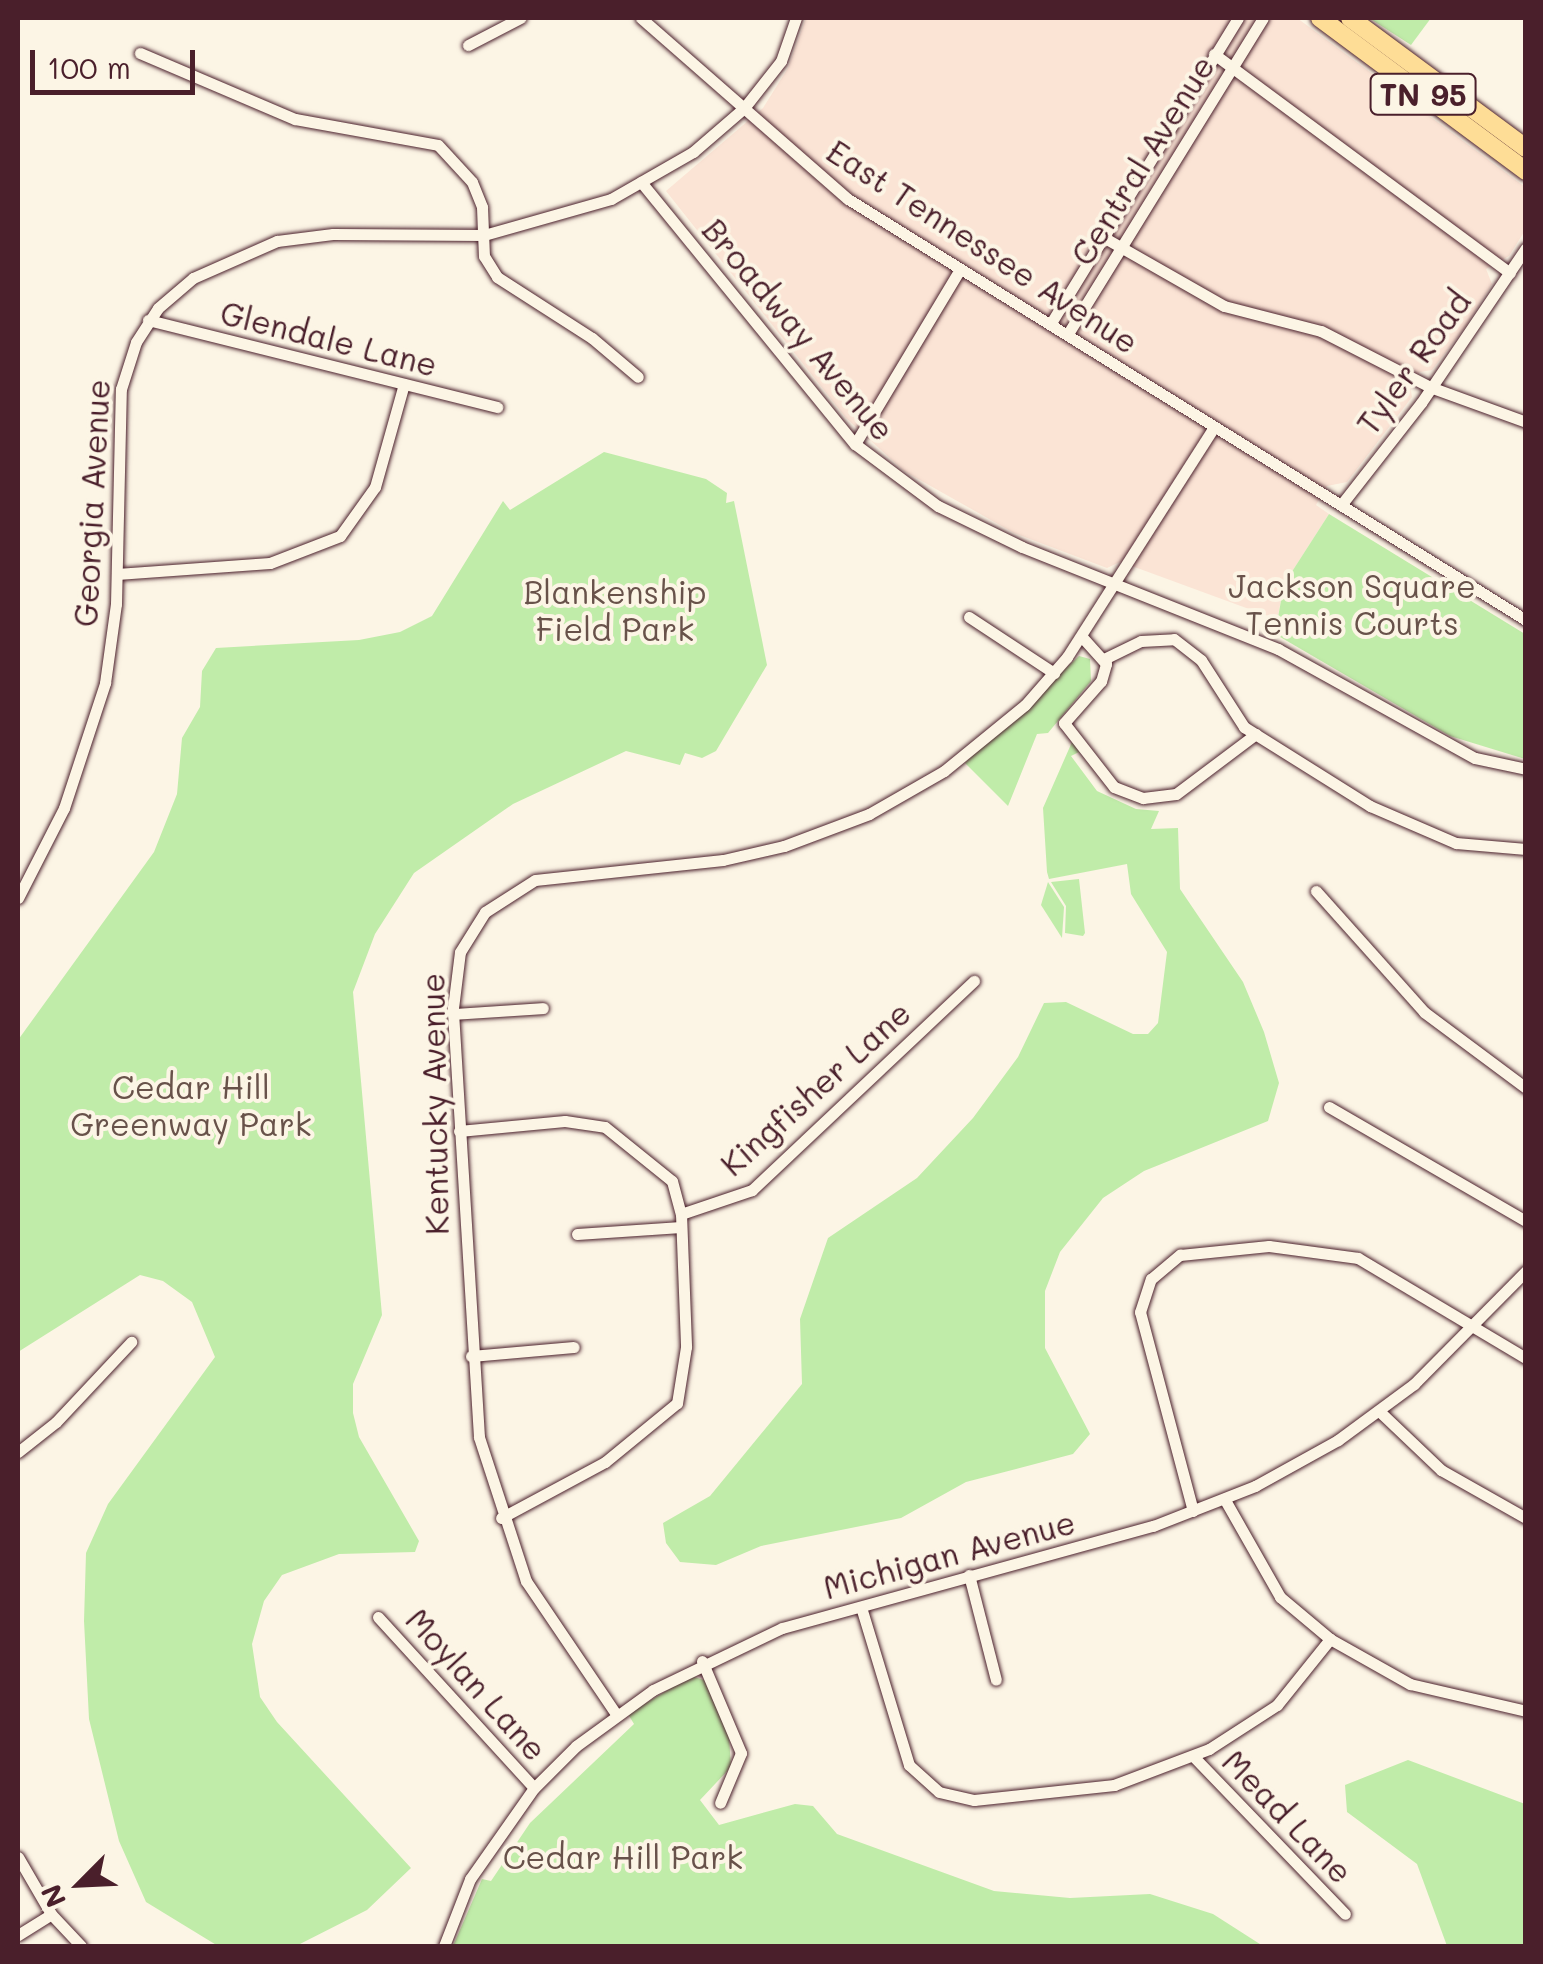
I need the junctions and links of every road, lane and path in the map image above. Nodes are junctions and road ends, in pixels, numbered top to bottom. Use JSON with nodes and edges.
{"nodes":[{"id":1,"x":520,"y":18,"type":"edge"},
{"id":2,"x":642,"y":18,"type":"edge"},
{"id":3,"x":796,"y":18,"type":"edge"},
{"id":4,"x":1238,"y":18,"type":"edge"},
{"id":5,"x":1263,"y":18,"type":"edge"},
{"id":6,"x":1320,"y":18,"type":"edge"},
{"id":7,"x":1350,"y":18,"type":"edge"},
{"id":8,"x":468,"y":45,"type":"dead end"},
{"id":9,"x":140,"y":53,"type":"dead end"},
{"id":10,"x":1214,"y":54,"type":"junction"},
{"id":11,"x":1232,"y":64,"type":"junction"},
{"id":12,"x":744,"y":108,"type":"junction"},
{"id":13,"x":1173,"y":123,"type":"junction"},
{"id":14,"x":1191,"y":132,"type":"junction"},
{"id":15,"x":1525,"y":146,"type":"edge"},
{"id":16,"x":1526,"y":171,"type":"edge"},
{"id":17,"x":641,"y":182,"type":"junction"},
{"id":18,"x":484,"y":235,"type":"junction"},
{"id":19,"x":1102,"y":237,"type":"junction"},
{"id":20,"x":1120,"y":248,"type":"junction"},
{"id":21,"x":1526,"y":248,"type":"edge"},
{"id":22,"x":959,"y":271,"type":"junction"},
{"id":23,"x":1510,"y":274,"type":"junction"},
{"id":24,"x":1070,"y":290,"type":"junction"},
{"id":25,"x":1088,"y":300,"type":"junction"},
{"id":26,"x":148,"y":320,"type":"junction"},
{"id":27,"x":1051,"y":323,"type":"junction"},
{"id":28,"x":1068,"y":332,"type":"junction"},
{"id":29,"x":638,"y":378,"type":"dead end"},
{"id":30,"x":404,"y":384,"type":"junction"},
{"id":31,"x":1430,"y":387,"type":"junction"},
{"id":32,"x":496,"y":406,"type":"dead end"},
{"id":33,"x":1526,"y":422,"type":"edge"},
{"id":34,"x":1213,"y":429,"type":"junction"},
{"id":35,"x":856,"y":444,"type":"junction"},
{"id":36,"x":1341,"y":505,"type":"junction"},
{"id":37,"x":117,"y":574,"type":"junction"},
{"id":38,"x":1118,"y":583,"type":"junction"},
{"id":39,"x":969,"y":617,"type":"dead end"},
{"id":40,"x":1526,"y":620,"type":"edge"},
{"id":41,"x":1082,"y":637,"type":"junction"},
{"id":42,"x":1106,"y":658,"type":"junction"},
{"id":43,"x":1054,"y":673,"type":"junction"},
{"id":44,"x":1256,"y":734,"type":"junction"},
{"id":45,"x":1526,"y":769,"type":"edge"},
{"id":46,"x":1526,"y":849,"type":"edge"},
{"id":47,"x":1316,"y":890,"type":"dead end"},
{"id":48,"x":18,"y":898,"type":"edge"},
{"id":49,"x":974,"y":982,"type":"dead end"},
{"id":50,"x":543,"y":1008,"type":"dead end"},
{"id":51,"x":453,"y":1014,"type":"junction"},
{"id":52,"x":1526,"y":1088,"type":"edge"},
{"id":53,"x":1329,"y":1107,"type":"dead end"},
{"id":54,"x":459,"y":1132,"type":"junction"},
{"id":55,"x":681,"y":1220,"type":"junction"},
{"id":56,"x":1526,"y":1221,"type":"edge"},
{"id":57,"x":577,"y":1234,"type":"dead end"},
{"id":58,"x":1526,"y":1270,"type":"edge"},
{"id":59,"x":1476,"y":1328,"type":"junction"},
{"id":60,"x":131,"y":1342,"type":"dead end"},
{"id":61,"x":574,"y":1347,"type":"dead end"},
{"id":62,"x":471,"y":1356,"type":"junction"},
{"id":63,"x":1526,"y":1358,"type":"edge"},
{"id":64,"x":1379,"y":1411,"type":"junction"},
{"id":65,"x":18,"y":1452,"type":"edge"},
{"id":66,"x":1225,"y":1500,"type":"junction"},
{"id":67,"x":1193,"y":1511,"type":"junction"},
{"id":68,"x":501,"y":1518,"type":"junction"},
{"id":69,"x":1526,"y":1518,"type":"edge"},
{"id":70,"x":969,"y":1575,"type":"junction"},
{"id":71,"x":861,"y":1606,"type":"junction"},
{"id":72,"x":378,"y":1617,"type":"dead end"},
{"id":73,"x":1330,"y":1639,"type":"junction"},
{"id":74,"x":702,"y":1661,"type":"junction"},
{"id":75,"x":996,"y":1680,"type":"dead end"},
{"id":76,"x":1526,"y":1710,"type":"edge"},
{"id":77,"x":616,"y":1714,"type":"junction"},
{"id":78,"x":1192,"y":1756,"type":"junction"},
{"id":79,"x":534,"y":1788,"type":"junction"},
{"id":80,"x":720,"y":1802,"type":"dead end"},
{"id":81,"x":18,"y":1857,"type":"edge"},
{"id":82,"x":51,"y":1914,"type":"junction"},
{"id":83,"x":1345,"y":1914,"type":"dead end"},
{"id":84,"x":18,"y":1935,"type":"edge"},
{"id":85,"x":81,"y":1946,"type":"edge"},
{"id":86,"x":444,"y":1946,"type":"edge"}],
"edges":[{"from":1,"to":8,"type":"street"},
{"from":2,"to":12,"type":"street","name":"East Tennessee Avenue"},
{"from":3,"to":12,"type":"street","name":"Georgia Avenue"},
{"from":4,"to":10,"type":"street","name":"Central Avenue"},
{"from":5,"to":11,"type":"street","name":"Central Avenue"},
{"from":6,"to":16,"type":"highway","number":"TN 95"},
{"from":7,"to":15,"type":"highway","number":"TN 95"},
{"from":9,"to":18,"type":"street"},
{"from":10,"to":11,"type":"street"},
{"from":10,"to":13,"type":"street","name":"Central Avenue"},
{"from":11,"to":14,"type":"street","name":"Central Avenue"},
{"from":11,"to":23,"type":"street"},
{"from":12,"to":17,"type":"street","name":"Georgia Avenue"},
{"from":12,"to":22,"type":"street","name":"East Tennessee Avenue"},
{"from":13,"to":14,"type":"street"},
{"from":13,"to":19,"type":"street","name":"Central Avenue"},
{"from":14,"to":20,"type":"street","name":"Central Avenue"},
{"from":17,"to":18,"type":"street","name":"Georgia Avenue"},
{"from":17,"to":35,"type":"street","name":"Broadway Avenue"},
{"from":18,"to":26,"type":"street","name":"Georgia Avenue"},
{"from":18,"to":29,"type":"street"},
{"from":19,"to":20,"type":"street"},
{"from":19,"to":24,"type":"street","name":"Central Avenue"},
{"from":20,"to":25,"type":"street","name":"Central Avenue"},
{"from":20,"to":31,"type":"street"},
{"from":21,"to":23,"type":"street","name":"Tyler Road"},
{"from":22,"to":27,"type":"street","name":"East Tennessee Avenue"},
{"from":22,"to":35,"type":"street"},
{"from":23,"to":31,"type":"street","name":"Tyler Road"},
{"from":24,"to":25,"type":"street"},
{"from":24,"to":27,"type":"street","name":"Central Avenue"},
{"from":25,"to":28,"type":"street","name":"Central Avenue"},
{"from":26,"to":30,"type":"street","name":"Glendale Lane"},
{"from":26,"to":37,"type":"street","name":"Georgia Avenue"},
{"from":27,"to":28,"type":"street","name":"East Tennessee Avenue"},
{"from":28,"to":34,"type":"street","name":"East Tennessee Avenue"},
{"from":30,"to":32,"type":"street","name":"Glendale Lane"},
{"from":30,"to":37,"type":"street"},
{"from":31,"to":33,"type":"street"},
{"from":31,"to":36,"type":"street","name":"Tyler Road"},
{"from":34,"to":36,"type":"street","name":"East Tennessee Avenue"},
{"from":34,"to":38,"type":"street","name":"Kentucky Avenue"},
{"from":35,"to":38,"type":"street","name":"Broadway Avenue"},
{"from":36,"to":40,"type":"street","name":"East Tennessee Avenue"},
{"from":37,"to":48,"type":"street","name":"Georgia Avenue"},
{"from":38,"to":41,"type":"street","name":"Kentucky Avenue"},
{"from":38,"to":45,"type":"street","name":"Broadway Avenue"},
{"from":39,"to":43,"type":"street"},
{"from":41,"to":42,"type":"street"},
{"from":41,"to":43,"type":"street","name":"Kentucky Avenue"},
{"from":42,"to":44,"type":"street"},
{"from":42,"to":44,"type":"street"},
{"from":43,"to":51,"type":"street","name":"Kentucky Avenue"},
{"from":44,"to":46,"type":"street"},
{"from":47,"to":52,"type":"street"},
{"from":49,"to":55,"type":"street","name":"Kingfisher Lane"},
{"from":50,"to":51,"type":"street"},
{"from":51,"to":54,"type":"street","name":"Kentucky Avenue"},
{"from":53,"to":56,"type":"street"},
{"from":54,"to":55,"type":"street"},
{"from":54,"to":62,"type":"street","name":"Kentucky Avenue"},
{"from":55,"to":57,"type":"street","name":"Kingfisher Lane"},
{"from":55,"to":68,"type":"street"},
{"from":58,"to":59,"type":"street","name":"Michigan Avenue"},
{"from":59,"to":63,"type":"street"},
{"from":59,"to":64,"type":"street","name":"Michigan Avenue"},
{"from":59,"to":67,"type":"street"},
{"from":60,"to":65,"type":"street"},
{"from":61,"to":62,"type":"street"},
{"from":62,"to":68,"type":"street","name":"Kentucky Avenue"},
{"from":64,"to":66,"type":"street","name":"Michigan Avenue"},
{"from":64,"to":69,"type":"street"},
{"from":66,"to":67,"type":"street","name":"Michigan Avenue"},
{"from":66,"to":73,"type":"street"},
{"from":67,"to":70,"type":"street","name":"Michigan Avenue"},
{"from":68,"to":77,"type":"street","name":"Kentucky Avenue"},
{"from":70,"to":71,"type":"street","name":"Michigan Avenue"},
{"from":70,"to":75,"type":"street"},
{"from":71,"to":74,"type":"street","name":"Michigan Avenue"},
{"from":71,"to":78,"type":"street"},
{"from":72,"to":79,"type":"street","name":"Moylan Lane"},
{"from":73,"to":76,"type":"street"},
{"from":73,"to":78,"type":"street"},
{"from":74,"to":77,"type":"street","name":"Michigan Avenue"},
{"from":74,"to":80,"type":"street"},
{"from":77,"to":79,"type":"street","name":"Michigan Avenue"},
{"from":78,"to":83,"type":"street","name":"Mead Lane"},
{"from":79,"to":86,"type":"street","name":"Michigan Avenue"},
{"from":81,"to":82,"type":"street"},
{"from":82,"to":84,"type":"street"},
{"from":82,"to":85,"type":"street"}]}
